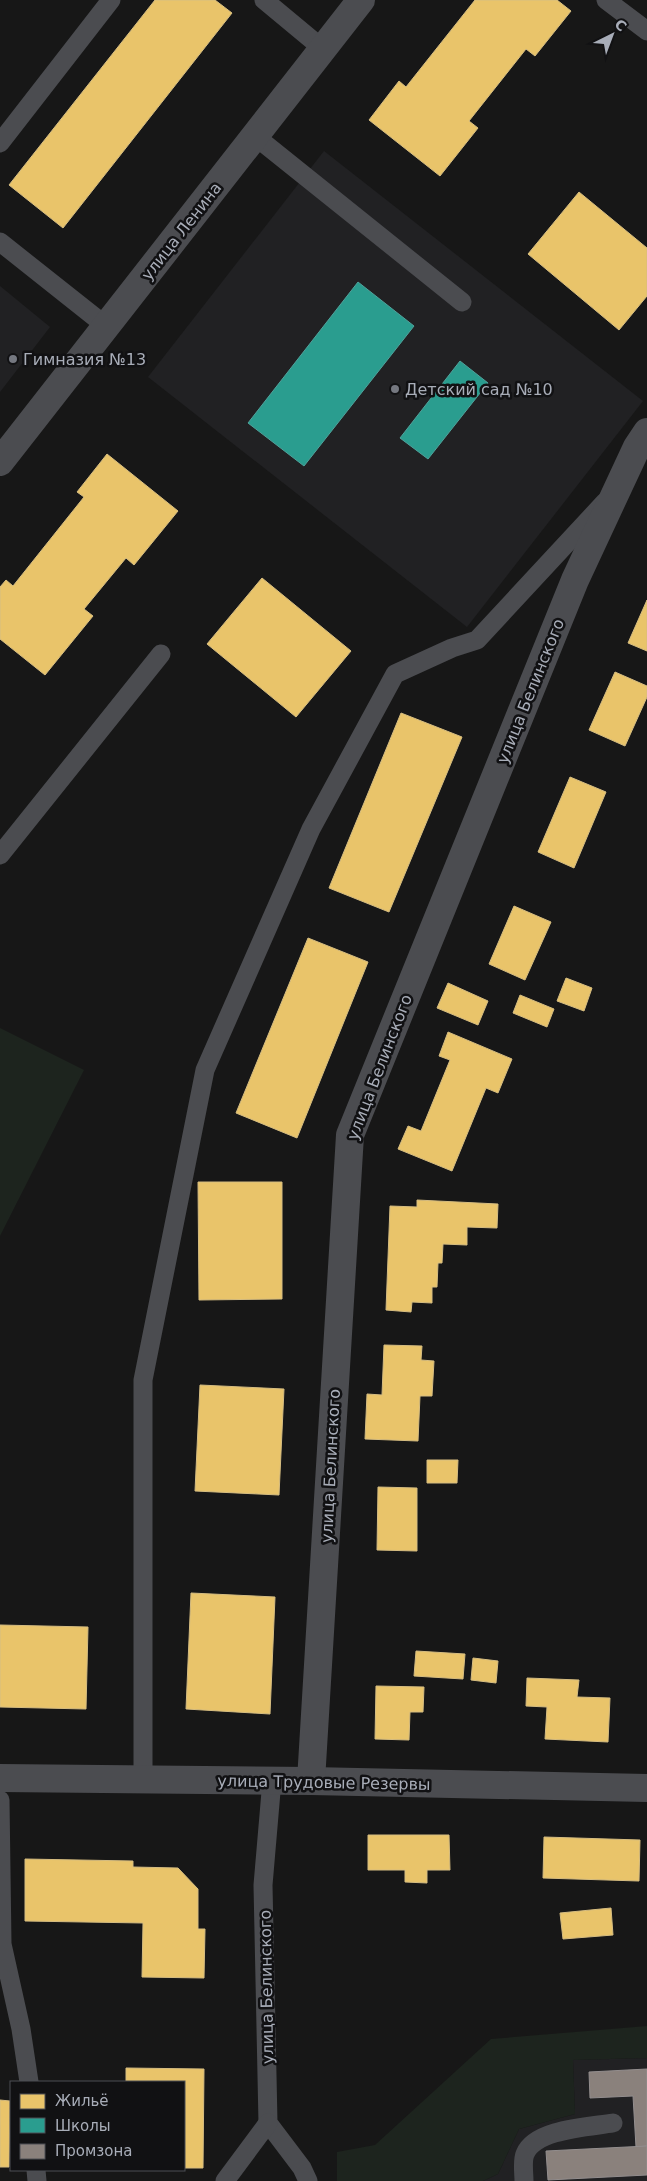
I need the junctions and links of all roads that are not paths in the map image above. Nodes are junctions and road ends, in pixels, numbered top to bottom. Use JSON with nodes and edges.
{"nodes":[{"id":1,"x":110,"y":0,"type":"edge"},
{"id":2,"x":264,"y":0,"type":"edge"},
{"id":3,"x":361,"y":0,"type":"edge"},
{"id":4,"x":606,"y":0,"type":"edge"},
{"id":5,"x":647,"y":31,"type":"edge"},
{"id":6,"x":323,"y":48,"type":"junction"},
{"id":7,"x":255,"y":136,"type":"junction"},
{"id":8,"x":0,"y":142,"type":"edge"},
{"id":9,"x":0,"y":242,"type":"edge"},
{"id":10,"x":462,"y":302,"type":"dead end"},
{"id":11,"x":106,"y":326,"type":"junction"},
{"id":12,"x":647,"y":432,"type":"edge"},
{"id":13,"x":0,"y":462,"type":"edge"},
{"id":14,"x":617,"y":489,"type":"junction"},
{"id":15,"x":161,"y":654,"type":"dead end"},
{"id":16,"x":0,"y":855,"type":"edge"},
{"id":17,"x":0,"y":1778,"type":"edge"},
{"id":18,"x":144,"y":1780,"type":"junction"},
{"id":19,"x":272,"y":1780,"type":"junction"},
{"id":20,"x":311,"y":1781,"type":"junction"},
{"id":21,"x":647,"y":1788,"type":"edge"},
{"id":22,"x":0,"y":1800,"type":"edge"},
{"id":23,"x":1,"y":1944,"type":"edge"},
{"id":24,"x":29,"y":2081,"type":"edge"},
{"id":25,"x":268,"y":2123,"type":"junction"},
{"id":26,"x":613,"y":2123,"type":"dead end"},
{"id":27,"x":225,"y":2181,"type":"edge"},
{"id":28,"x":308,"y":2181,"type":"edge"},
{"id":29,"x":524,"y":2181,"type":"edge"}],
"edges":[{"from":1,"to":8,"type":"lane"},
{"from":2,"to":6,"type":"lane"},
{"from":3,"to":6,"type":"street","name":"улица Ленина"},
{"from":4,"to":5,"type":"lane"},
{"from":6,"to":7,"type":"street","name":"улица Ленина"},
{"from":7,"to":10,"type":"lane"},
{"from":7,"to":11,"type":"street","name":"улица Ленина"},
{"from":9,"to":11,"type":"lane"},
{"from":11,"to":13,"type":"street","name":"улица Ленина"},
{"from":12,"to":14,"type":"street","name":"улица Белинского"},
{"from":14,"to":18,"type":"lane"},
{"from":14,"to":20,"type":"street","name":"улица Белинского"},
{"from":15,"to":16,"type":"lane"},
{"from":17,"to":18,"type":"street","name":"улица Трудовые Резервы"},
{"from":18,"to":19,"type":"street","name":"улица Трудовые Резервы"},
{"from":19,"to":20,"type":"street","name":"улица Трудовые Резервы"},
{"from":19,"to":25,"type":"lane","name":"улица Белинского"},
{"from":20,"to":21,"type":"street","name":"улица Трудовые Резервы"},
{"from":22,"to":23,"type":"lane"},
{"from":23,"to":24,"type":"lane"},
{"from":25,"to":27,"type":"lane"},
{"from":25,"to":28,"type":"lane"},
{"from":26,"to":29,"type":"lane"}]}
